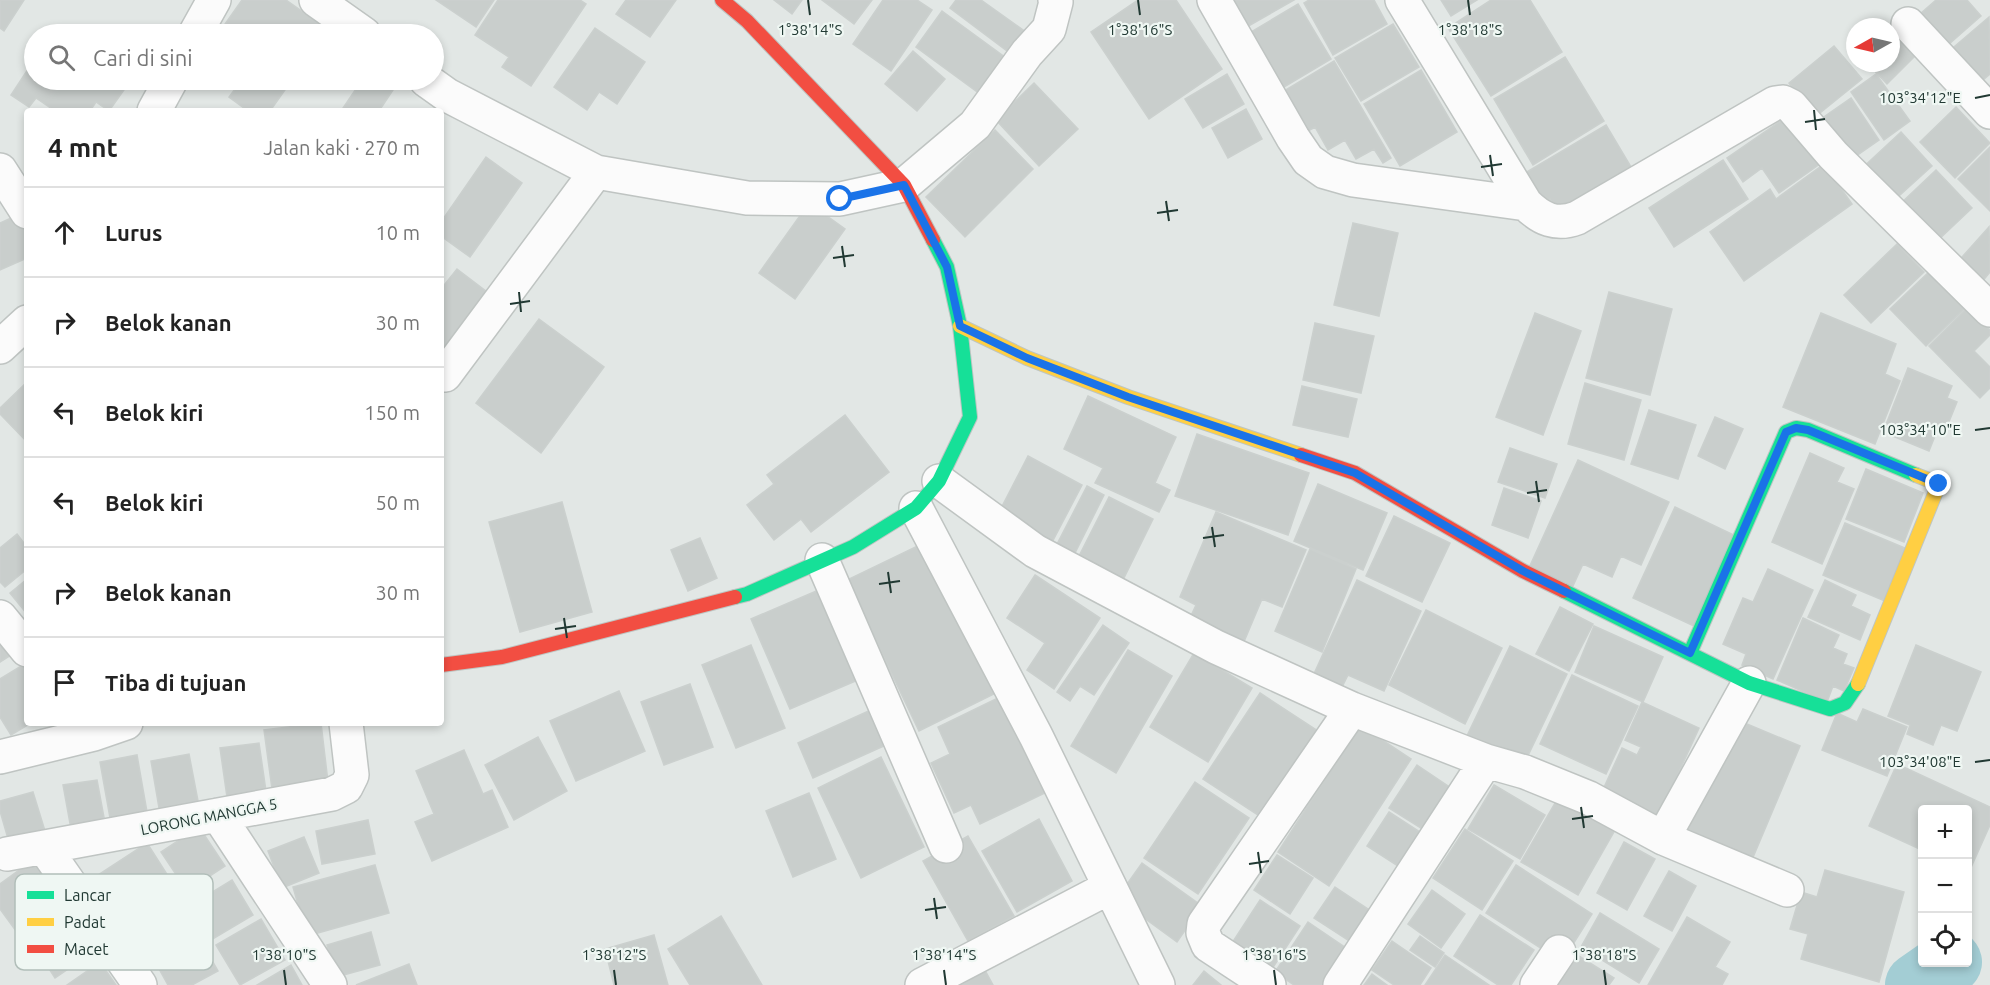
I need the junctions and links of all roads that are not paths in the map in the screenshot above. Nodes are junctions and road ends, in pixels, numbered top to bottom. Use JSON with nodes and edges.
{"nodes":[{"id":1,"x":214,"y":0,"type":"edge"},
{"id":2,"x":316,"y":0,"type":"edge"},
{"id":3,"x":723,"y":0,"type":"edge"},
{"id":4,"x":1055,"y":0,"type":"edge"},
{"id":5,"x":1214,"y":0,"type":"edge"},
{"id":6,"x":1402,"y":0,"type":"edge"},
{"id":7,"x":201,"y":24,"type":"edge"},
{"id":8,"x":349,"y":24,"type":"edge"},
{"id":9,"x":1908,"y":24,"type":"dead end"},
{"id":10,"x":166,"y":90,"type":"edge"},
{"id":11,"x":440,"y":90,"type":"edge"},
{"id":12,"x":156,"y":108,"type":"edge"},
{"id":13,"x":1990,"y":112,"type":"edge"},
{"id":14,"x":0,"y":170,"type":"edge"},
{"id":15,"x":596,"y":172,"type":"junction"},
{"id":16,"x":904,"y":185,"type":"junction"},
{"id":17,"x":1526,"y":204,"type":"junction"},
{"id":18,"x":24,"y":207,"type":"edge"},
{"id":19,"x":1990,"y":310,"type":"edge"},
{"id":20,"x":24,"y":325,"type":"edge"},
{"id":21,"x":960,"y":326,"type":"junction"},
{"id":22,"x":0,"y":347,"type":"edge"},
{"id":23,"x":445,"y":375,"type":"dead end"},
{"id":24,"x":939,"y":481,"type":"junction"},
{"id":25,"x":916,"y":508,"type":"junction"},
{"id":26,"x":822,"y":560,"type":"junction"},
{"id":27,"x":0,"y":617,"type":"edge"},
{"id":28,"x":24,"y":646,"type":"edge"},
{"id":29,"x":1690,"y":653,"type":"junction"},
{"id":30,"x":444,"y":665,"type":"edge"},
{"id":31,"x":1749,"y":683,"type":"junction"},
{"id":32,"x":1352,"y":709,"type":"junction"},
{"id":33,"x":346,"y":726,"type":"edge"},
{"id":34,"x":90,"y":728,"type":"edge"},
{"id":35,"x":0,"y":757,"type":"edge"},
{"id":36,"x":1486,"y":761,"type":"junction"},
{"id":37,"x":218,"y":815,"type":"junction"},
{"id":38,"x":1663,"y":837,"type":"junction"},
{"id":39,"x":946,"y":846,"type":"dead end"},
{"id":40,"x":44,"y":848,"type":"junction"},
{"id":41,"x":7,"y":854,"type":"dead end"},
{"id":42,"x":62,"y":874,"type":"edge"},
{"id":43,"x":1110,"y":887,"type":"junction"},
{"id":44,"x":1787,"y":890,"type":"dead end"},
{"id":45,"x":1559,"y":952,"type":"dead end"},
{"id":46,"x":129,"y":970,"type":"edge"},
{"id":47,"x":140,"y":985,"type":"edge"},
{"id":48,"x":330,"y":985,"type":"edge"},
{"id":49,"x":922,"y":985,"type":"edge"},
{"id":50,"x":1158,"y":985,"type":"edge"},
{"id":51,"x":1269,"y":985,"type":"edge"},
{"id":52,"x":1341,"y":985,"type":"edge"},
{"id":53,"x":1537,"y":985,"type":"edge"}],
"edges":[{"from":1,"to":7,"type":"street"},
{"from":2,"to":8,"type":"street"},
{"from":3,"to":16,"type":"street"},
{"from":4,"to":16,"type":"street"},
{"from":5,"to":17,"type":"street"},
{"from":6,"to":17,"type":"street"},
{"from":9,"to":13,"type":"street"},
{"from":10,"to":12,"type":"street"},
{"from":11,"to":15,"type":"street"},
{"from":14,"to":18,"type":"street"},
{"from":15,"to":16,"type":"street"},
{"from":15,"to":23,"type":"street"},
{"from":16,"to":21,"type":"street"},
{"from":17,"to":19,"type":"street"},
{"from":20,"to":22,"type":"street"},
{"from":21,"to":24,"type":"street"},
{"from":21,"to":29,"type":"street"},
{"from":24,"to":25,"type":"street"},
{"from":24,"to":32,"type":"street"},
{"from":25,"to":26,"type":"street"},
{"from":25,"to":43,"type":"street"},
{"from":26,"to":30,"type":"street"},
{"from":26,"to":39,"type":"street"},
{"from":27,"to":28,"type":"street"},
{"from":29,"to":31,"type":"street"},
{"from":29,"to":31,"type":"street"},
{"from":31,"to":38,"type":"street"},
{"from":32,"to":36,"type":"street"},
{"from":32,"to":51,"type":"street"},
{"from":33,"to":37,"type":"street","name":"LORONG MANGGA 5"},
{"from":34,"to":35,"type":"street"},
{"from":36,"to":38,"type":"street"},
{"from":36,"to":52,"type":"street"},
{"from":37,"to":40,"type":"street","name":"LORONG MANGGA 5"},
{"from":37,"to":48,"type":"street"},
{"from":38,"to":44,"type":"street"},
{"from":40,"to":41,"type":"street","name":"LORONG MANGGA 5"},
{"from":40,"to":42,"type":"street"},
{"from":43,"to":49,"type":"street"},
{"from":43,"to":50,"type":"street"},
{"from":45,"to":53,"type":"street"},
{"from":46,"to":47,"type":"street"}]}
